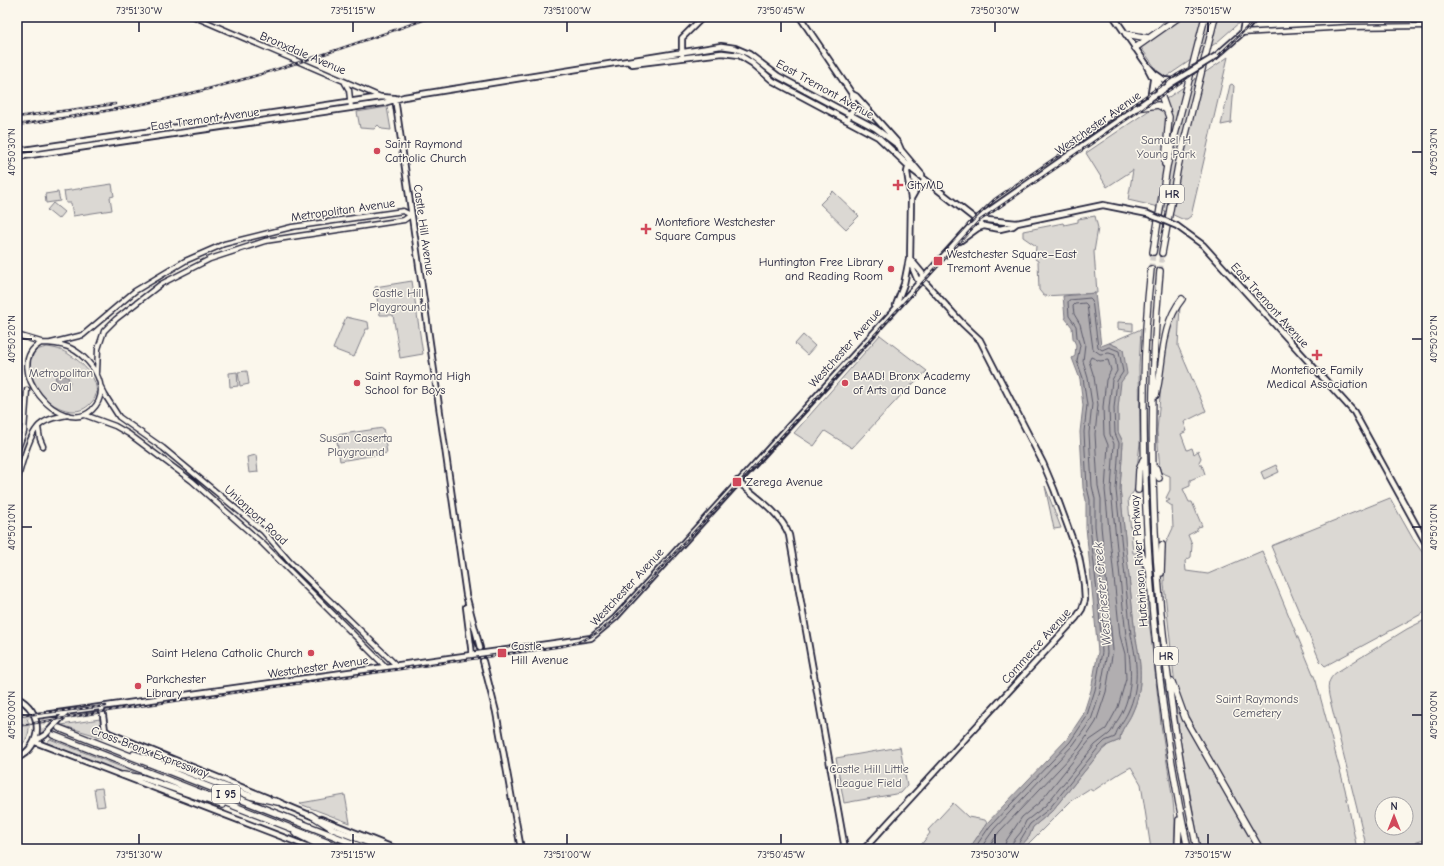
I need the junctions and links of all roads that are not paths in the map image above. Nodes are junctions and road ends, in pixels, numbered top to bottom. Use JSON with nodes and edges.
{"nodes":[{"id":1,"x":195,"y":17,"type":"edge"},
{"id":2,"x":703,"y":17,"type":"edge"},
{"id":3,"x":800,"y":17,"type":"edge"},
{"id":4,"x":1114,"y":17,"type":"edge"},
{"id":5,"x":1179,"y":17,"type":"edge"},
{"id":6,"x":1205,"y":17,"type":"edge"},
{"id":7,"x":1215,"y":17,"type":"edge"},
{"id":8,"x":1245,"y":17,"type":"edge"},
{"id":9,"x":1256,"y":17,"type":"edge"},
{"id":10,"x":1427,"y":26,"type":"edge"},
{"id":11,"x":1242,"y":33,"type":"junction"},
{"id":12,"x":1126,"y":34,"type":"junction"},
{"id":13,"x":1148,"y":38,"type":"junction"},
{"id":14,"x":1135,"y":48,"type":"junction"},
{"id":15,"x":682,"y":52,"type":"junction"},
{"id":16,"x":683,"y":58,"type":"junction"},
{"id":17,"x":629,"y":62,"type":"junction"},
{"id":18,"x":1147,"y":65,"type":"junction"},
{"id":19,"x":1155,"y":74,"type":"junction"},
{"id":20,"x":1153,"y":80,"type":"junction"},
{"id":21,"x":1175,"y":81,"type":"junction"},
{"id":22,"x":345,"y":82,"type":"junction"},
{"id":23,"x":1161,"y":91,"type":"junction"},
{"id":24,"x":852,"y":94,"type":"junction"},
{"id":25,"x":381,"y":97,"type":"junction"},
{"id":26,"x":395,"y":98,"type":"junction"},
{"id":27,"x":1150,"y":99,"type":"junction"},
{"id":28,"x":351,"y":102,"type":"junction"},
{"id":29,"x":351,"y":108,"type":"junction"},
{"id":30,"x":1136,"y":108,"type":"junction"},
{"id":31,"x":1167,"y":110,"type":"junction"},
{"id":32,"x":850,"y":115,"type":"junction"},
{"id":33,"x":847,"y":120,"type":"junction"},
{"id":34,"x":199,"y":124,"type":"junction"},
{"id":35,"x":200,"y":130,"type":"junction"},
{"id":36,"x":139,"y":133,"type":"junction"},
{"id":37,"x":140,"y":139,"type":"junction"},
{"id":38,"x":95,"y":140,"type":"junction"},
{"id":39,"x":67,"y":144,"type":"junction"},
{"id":40,"x":96,"y":146,"type":"junction"},
{"id":41,"x":899,"y":146,"type":"junction"},
{"id":42,"x":43,"y":147,"type":"junction"},
{"id":43,"x":68,"y":149,"type":"junction"},
{"id":44,"x":17,"y":151,"type":"edge"},
{"id":45,"x":44,"y":153,"type":"junction"},
{"id":46,"x":17,"y":157,"type":"edge"},
{"id":47,"x":910,"y":164,"type":"junction"},
{"id":48,"x":1165,"y":179,"type":"junction"},
{"id":49,"x":925,"y":180,"type":"junction"},
{"id":50,"x":911,"y":199,"type":"junction"},
{"id":51,"x":411,"y":215,"type":"junction"},
{"id":52,"x":977,"y":219,"type":"junction"},
{"id":53,"x":1017,"y":223,"type":"junction"},
{"id":54,"x":984,"y":226,"type":"junction"},
{"id":55,"x":262,"y":233,"type":"junction"},
{"id":56,"x":263,"y":241,"type":"junction"},
{"id":57,"x":952,"y":247,"type":"junction"},
{"id":58,"x":1153,"y":252,"type":"tunnel mouth"},
{"id":59,"x":1162,"y":253,"type":"tunnel mouth"},
{"id":60,"x":910,"y":257,"type":"junction"},
{"id":61,"x":932,"y":269,"type":"junction"},
{"id":62,"x":1151,"y":269,"type":"tunnel mouth"},
{"id":63,"x":919,"y":270,"type":"junction"},
{"id":64,"x":1160,"y":270,"type":"tunnel mouth"},
{"id":65,"x":156,"y":278,"type":"junction"},
{"id":66,"x":922,"y":279,"type":"junction"},
{"id":67,"x":160,"y":285,"type":"junction"},
{"id":68,"x":1182,"y":299,"type":"dead end"},
{"id":69,"x":895,"y":309,"type":"junction"},
{"id":70,"x":17,"y":335,"type":"edge"},
{"id":71,"x":41,"y":343,"type":"junction"},
{"id":72,"x":51,"y":343,"type":"junction"},
{"id":73,"x":24,"y":355,"type":"dead end"},
{"id":74,"x":97,"y":372,"type":"junction"},
{"id":75,"x":24,"y":385,"type":"dead end"},
{"id":76,"x":100,"y":385,"type":"junction"},
{"id":77,"x":26,"y":390,"type":"junction"},
{"id":78,"x":31,"y":395,"type":"dead end"},
{"id":79,"x":36,"y":400,"type":"dead end"},
{"id":80,"x":1153,"y":403,"type":"junction"},
{"id":81,"x":68,"y":415,"type":"junction"},
{"id":82,"x":84,"y":415,"type":"junction"},
{"id":83,"x":38,"y":427,"type":"junction"},
{"id":84,"x":43,"y":446,"type":"dead end"},
{"id":85,"x":17,"y":451,"type":"edge"},
{"id":86,"x":1144,"y":458,"type":"junction"},
{"id":87,"x":181,"y":462,"type":"junction"},
{"id":88,"x":1154,"y":462,"type":"junction"},
{"id":89,"x":176,"y":469,"type":"junction"},
{"id":90,"x":1159,"y":478,"type":"dead end"},
{"id":91,"x":17,"y":480,"type":"edge"},
{"id":92,"x":737,"y":481,"type":"junction"},
{"id":93,"x":1138,"y":490,"type":"dead end"},
{"id":94,"x":1162,"y":545,"type":"dead end"},
{"id":95,"x":1427,"y":545,"type":"edge"},
{"id":96,"x":1140,"y":550,"type":"dead end"},
{"id":97,"x":1149,"y":573,"type":"junction"},
{"id":98,"x":1160,"y":587,"type":"junction"},
{"id":99,"x":466,"y":595,"type":"junction"},
{"id":100,"x":480,"y":648,"type":"tunnel mouth"},
{"id":101,"x":472,"y":654,"type":"junction"},
{"id":102,"x":483,"y":661,"type":"tunnel mouth"},
{"id":103,"x":1167,"y":662,"type":"junction"},
{"id":104,"x":397,"y":666,"type":"junction"},
{"id":105,"x":386,"y":667,"type":"junction"},
{"id":106,"x":17,"y":698,"type":"edge"},
{"id":107,"x":102,"y":708,"type":"junction"},
{"id":108,"x":68,"y":712,"type":"junction"},
{"id":109,"x":36,"y":716,"type":"junction"},
{"id":110,"x":59,"y":728,"type":"tunnel mouth"},
{"id":111,"x":53,"y":735,"type":"tunnel mouth"},
{"id":112,"x":85,"y":738,"type":"junction"},
{"id":113,"x":35,"y":741,"type":"junction"},
{"id":114,"x":17,"y":758,"type":"edge"},
{"id":115,"x":123,"y":775,"type":"junction"},
{"id":116,"x":1178,"y":798,"type":"junction"},
{"id":117,"x":278,"y":802,"type":"junction"},
{"id":118,"x":250,"y":812,"type":"junction"},
{"id":119,"x":311,"y":815,"type":"junction"},
{"id":120,"x":277,"y":823,"type":"junction"},
{"id":121,"x":314,"y":849,"type":"edge"},
{"id":122,"x":327,"y":849,"type":"edge"},
{"id":123,"x":344,"y":849,"type":"edge"},
{"id":124,"x":368,"y":849,"type":"edge"},
{"id":125,"x":384,"y":849,"type":"edge"},
{"id":126,"x":396,"y":849,"type":"edge"},
{"id":127,"x":521,"y":849,"type":"edge"},
{"id":128,"x":845,"y":849,"type":"edge"},
{"id":129,"x":864,"y":849,"type":"edge"},
{"id":130,"x":1178,"y":849,"type":"edge"},
{"id":131,"x":1188,"y":849,"type":"edge"},
{"id":132,"x":1196,"y":849,"type":"edge"},
{"id":133,"x":1260,"y":849,"type":"edge"}],
"edges":[{"from":1,"to":22,"type":"street","name":"Bronxdale Avenue"},
{"from":2,"to":15,"type":"main road"},
{"from":3,"to":24,"type":"main road"},
{"from":4,"to":12,"type":"main road"},
{"from":5,"to":13,"type":"highway"},
{"from":6,"to":48,"type":"highway","number":"HR"},
{"from":7,"to":59,"type":"highway","number":"HR"},
{"from":8,"to":11,"type":"main road"},
{"from":9,"to":11,"type":"main road","name":"Westchester Avenue"},
{"from":10,"to":11,"type":"street"},
{"from":11,"to":21,"type":"main road","name":"Westchester Avenue","bridge":true},
{"from":12,"to":13,"type":"highway"},
{"from":12,"to":14,"type":"main road"},
{"from":13,"to":14,"type":"highway"},
{"from":14,"to":18,"type":"main road"},
{"from":15,"to":16,"type":"main road"},
{"from":15,"to":17,"type":"main road","name":"East Tremont Avenue"},
{"from":15,"to":32,"type":"main road","name":"East Tremont Avenue"},
{"from":16,"to":17,"type":"main road","name":"East Tremont Avenue"},
{"from":16,"to":33,"type":"main road","name":"East Tremont Avenue"},
{"from":17,"to":26,"type":"main road","name":"East Tremont Avenue"},
{"from":18,"to":19,"type":"main road"},
{"from":18,"to":20,"type":"main road"},
{"from":19,"to":21,"type":"main road"},
{"from":19,"to":23,"type":"main road"},
{"from":20,"to":23,"type":"main road"},
{"from":20,"to":27,"type":"main road"},
{"from":21,"to":23,"type":"main road","name":"Westchester Avenue"},
{"from":22,"to":25,"type":"street","name":"Bronxdale Avenue"},
{"from":22,"to":28,"type":"street"},
{"from":23,"to":27,"type":"main road","name":"Westchester Avenue"},
{"from":23,"to":31,"type":"highway"},
{"from":24,"to":32,"type":"main road"},
{"from":24,"to":41,"type":"main road"},
{"from":25,"to":26,"type":"main road","name":"East Tremont Avenue"},
{"from":25,"to":28,"type":"main road","name":"East Tremont Avenue"},
{"from":26,"to":29,"type":"main road","name":"East Tremont Avenue"},
{"from":26,"to":51,"type":"main road","name":"Castle Hill Avenue"},
{"from":27,"to":30,"type":"main road","name":"Westchester Avenue"},
{"from":28,"to":29,"type":"street"},
{"from":28,"to":34,"type":"main road","name":"East Tremont Avenue"},
{"from":29,"to":35,"type":"main road","name":"East Tremont Avenue"},
{"from":30,"to":31,"type":"highway"},
{"from":30,"to":52,"type":"main road","name":"Westchester Avenue"},
{"from":31,"to":48,"type":"highway"},
{"from":32,"to":33,"type":"main road"},
{"from":32,"to":41,"type":"main road","name":"East Tremont Avenue"},
{"from":33,"to":47,"type":"main road","name":"East Tremont Avenue"},
{"from":34,"to":35,"type":"main road"},
{"from":34,"to":36,"type":"main road","name":"East Tremont Avenue"},
{"from":35,"to":37,"type":"main road","name":"East Tremont Avenue"},
{"from":36,"to":37,"type":"main road"},
{"from":36,"to":38,"type":"main road","name":"East Tremont Avenue"},
{"from":37,"to":40,"type":"main road","name":"East Tremont Avenue"},
{"from":38,"to":39,"type":"main road","name":"East Tremont Avenue"},
{"from":38,"to":40,"type":"main road"},
{"from":39,"to":42,"type":"main road","name":"East Tremont Avenue"},
{"from":39,"to":43,"type":"main road"},
{"from":40,"to":43,"type":"main road","name":"East Tremont Avenue"},
{"from":41,"to":47,"type":"main road","name":"East Tremont Avenue"},
{"from":42,"to":44,"type":"main road","name":"East Tremont Avenue"},
{"from":42,"to":45,"type":"main road"},
{"from":43,"to":45,"type":"main road","name":"East Tremont Avenue"},
{"from":45,"to":46,"type":"main road","name":"East Tremont Avenue"},
{"from":47,"to":49,"type":"main road"},
{"from":47,"to":50,"type":"main road"},
{"from":48,"to":58,"type":"highway","number":"HR"},
{"from":49,"to":50,"type":"main road"},
{"from":49,"to":52,"type":"main road"},
{"from":50,"to":60,"type":"main road"},
{"from":51,"to":55,"type":"street","name":"Metropolitan Avenue"},
{"from":51,"to":56,"type":"street","name":"Metropolitan Avenue"},
{"from":51,"to":99,"type":"main road","name":"Castle Hill Avenue"},
{"from":52,"to":53,"type":"main road","name":"East Tremont Avenue"},
{"from":52,"to":54,"type":"main road"},
{"from":52,"to":57,"type":"main road","name":"Westchester Avenue"},
{"from":53,"to":54,"type":"main road","name":"East Tremont Avenue"},
{"from":53,"to":95,"type":"main road","name":"East Tremont Avenue","bridge":true},
{"from":54,"to":57,"type":"main road","name":"Westchester Avenue"},
{"from":55,"to":56,"type":"street"},
{"from":55,"to":65,"type":"street","name":"Metropolitan Avenue"},
{"from":56,"to":67,"type":"street","name":"Metropolitan Avenue"},
{"from":57,"to":61,"type":"main road","name":"Westchester Avenue"},
{"from":60,"to":63,"type":"main road"},
{"from":60,"to":66,"type":"main road","name":"Commerce Avenue"},
{"from":60,"to":69,"type":"main road"},
{"from":61,"to":63,"type":"main road"},
{"from":61,"to":66,"type":"main road","name":"Westchester Avenue"},
{"from":62,"to":86,"type":"highway","name":"Hutchinson River Parkway","number":"HR"},
{"from":63,"to":66,"type":"main road"},
{"from":64,"to":80,"type":"highway","name":"Hutchinson River Parkway","number":"HR"},
{"from":65,"to":67,"type":"street"},
{"from":65,"to":72,"type":"street","name":"Metropolitan Avenue"},
{"from":66,"to":69,"type":"main road","name":"Westchester Avenue"},
{"from":66,"to":129,"type":"main road","name":"Commerce Avenue"},
{"from":67,"to":74,"type":"street","name":"Metropolitan Avenue"},
{"from":68,"to":80,"type":"highway"},
{"from":69,"to":92,"type":"main road","name":"Westchester Avenue"},
{"from":70,"to":71,"type":"street"},
{"from":71,"to":72,"type":"street"},
{"from":71,"to":73,"type":"street"},
{"from":72,"to":74,"type":"street"},
{"from":74,"to":76,"type":"street"},
{"from":75,"to":77,"type":"street"},
{"from":76,"to":82,"type":"street"},
{"from":76,"to":87,"type":"street","name":"Unionport Road"},
{"from":77,"to":78,"type":"street"},
{"from":77,"to":85,"type":"street"},
{"from":79,"to":81,"type":"street"},
{"from":80,"to":88,"type":"highway","name":"Hutchinson River Parkway","number":"HR"},
{"from":81,"to":82,"type":"street"},
{"from":81,"to":83,"type":"street"},
{"from":82,"to":89,"type":"street","name":"Unionport Road"},
{"from":83,"to":84,"type":"street"},
{"from":83,"to":91,"type":"street"},
{"from":86,"to":93,"type":"highway"},
{"from":86,"to":97,"type":"highway","name":"Hutchinson River Parkway","number":"HR"},
{"from":87,"to":89,"type":"street"},
{"from":87,"to":104,"type":"street","name":"Unionport Road"},
{"from":88,"to":90,"type":"highway"},
{"from":88,"to":98,"type":"highway","name":"Hutchinson River Parkway","number":"HR"},
{"from":89,"to":105,"type":"street","name":"Unionport Road"},
{"from":92,"to":101,"type":"main road","name":"Westchester Avenue"},
{"from":92,"to":128,"type":"main road"},
{"from":94,"to":98,"type":"highway"},
{"from":96,"to":97,"type":"highway"},
{"from":97,"to":116,"type":"highway","name":"Hutchinson River Parkway","number":"HR"},
{"from":98,"to":103,"type":"highway","name":"Hutchinson River Parkway","number":"HR"},
{"from":99,"to":100,"type":"main road","name":"Castle Hill Avenue"},
{"from":99,"to":101,"type":"main road"},
{"from":101,"to":104,"type":"main road","name":"Westchester Avenue"},
{"from":102,"to":127,"type":"main road"},
{"from":103,"to":132,"type":"highway","name":"Hutchinson River Parkway","number":"HR"},
{"from":103,"to":133,"type":"highway"},
{"from":104,"to":105,"type":"main road","name":"Westchester Avenue"},
{"from":105,"to":107,"type":"main road","name":"Westchester Avenue"},
{"from":106,"to":109,"type":"main road"},
{"from":107,"to":108,"type":"main road","name":"Westchester Avenue"},
{"from":107,"to":117,"type":"main road"},
{"from":108,"to":109,"type":"main road","name":"Westchester Avenue"},
{"from":108,"to":113,"type":"main road"},
{"from":109,"to":113,"type":"main road"},
{"from":110,"to":112,"type":"highway","name":"Cross Bronx Expressway","number":"I 95"},
{"from":111,"to":118,"type":"highway","name":"Cross Bronx Expressway","number":"I 95"},
{"from":112,"to":117,"type":"highway"},
{"from":112,"to":124,"type":"highway","name":"Cross Bronx Expressway","number":"I 95"},
{"from":113,"to":114,"type":"main road"},
{"from":113,"to":115,"type":"main road"},
{"from":115,"to":118,"type":"highway"},
{"from":115,"to":121,"type":"main road"},
{"from":116,"to":130,"type":"highway"},
{"from":116,"to":131,"type":"highway","name":"Hutchinson River Parkway","number":"HR"},
{"from":117,"to":119,"type":"main road"},
{"from":118,"to":120,"type":"highway","name":"Cross Bronx Expressway","number":"I 95"},
{"from":119,"to":125,"type":"highway"},
{"from":119,"to":126,"type":"main road"},
{"from":120,"to":122,"type":"highway"},
{"from":120,"to":123,"type":"highway","name":"Cross Bronx Expressway","number":"I 95"}]}
